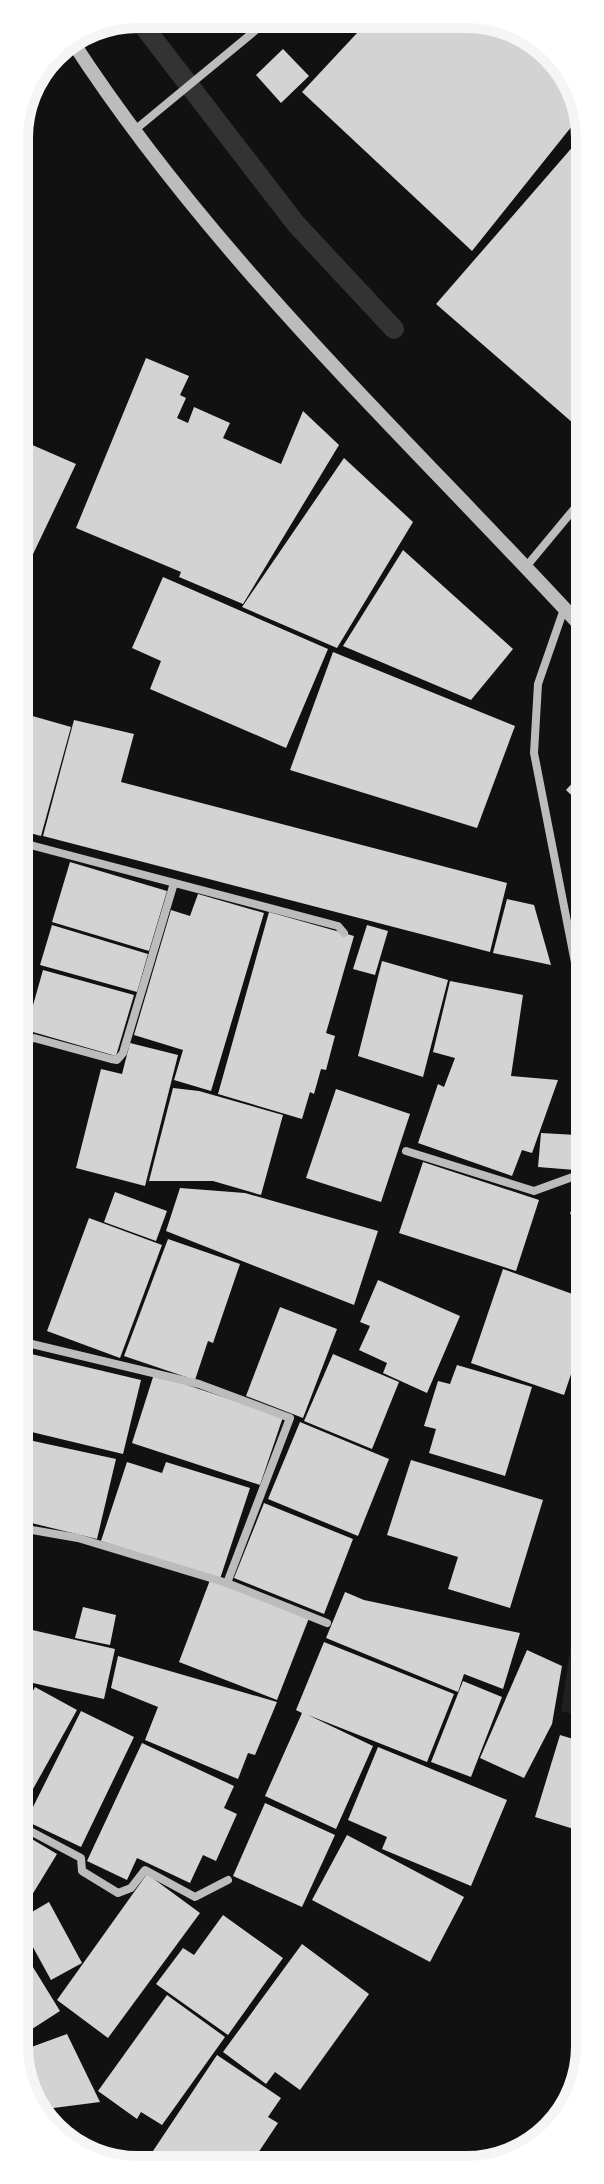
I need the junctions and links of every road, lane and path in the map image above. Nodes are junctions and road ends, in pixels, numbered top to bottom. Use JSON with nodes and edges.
{"nodes":[{"id":1,"x":259,"y":28,"type":"edge"},
{"id":2,"x":76,"y":47,"type":"edge"},
{"id":3,"x":136,"y":129,"type":"junction"},
{"id":4,"x":576,"y":505,"type":"edge"},
{"id":5,"x":525,"y":568,"type":"junction"},
{"id":6,"x":565,"y":608,"type":"junction"},
{"id":7,"x":576,"y":620,"type":"edge"},
{"id":8,"x":28,"y":844,"type":"edge"},
{"id":9,"x":174,"y":883,"type":"junction"},
{"id":10,"x":344,"y":933,"type":"dead end"},
{"id":11,"x":576,"y":968,"type":"edge"},
{"id":12,"x":28,"y":1040,"type":"edge"},
{"id":13,"x":406,"y":1151,"type":"dead end"},
{"id":14,"x":576,"y":1176,"type":"edge"},
{"id":15,"x":28,"y":1343,"type":"edge"},
{"id":16,"x":28,"y":1529,"type":"edge"},
{"id":17,"x":227,"y":1583,"type":"junction"},
{"id":18,"x":327,"y":1623,"type":"dead end"},
{"id":19,"x":28,"y":1830,"type":"edge"},
{"id":20,"x":228,"y":1880,"type":"dead end"}],
"edges":[{"from":1,"to":3,"type":"street"},
{"from":2,"to":3,"type":"street"},
{"from":3,"to":5,"type":"street"},
{"from":4,"to":5,"type":"street"},
{"from":5,"to":6,"type":"street"},
{"from":6,"to":7,"type":"street"},
{"from":6,"to":11,"type":"street"},
{"from":8,"to":9,"type":"street"},
{"from":9,"to":10,"type":"street"},
{"from":9,"to":12,"type":"street"},
{"from":13,"to":14,"type":"street"},
{"from":15,"to":17,"type":"street"},
{"from":16,"to":17,"type":"street"},
{"from":17,"to":18,"type":"street"},
{"from":19,"to":20,"type":"street"}]}
